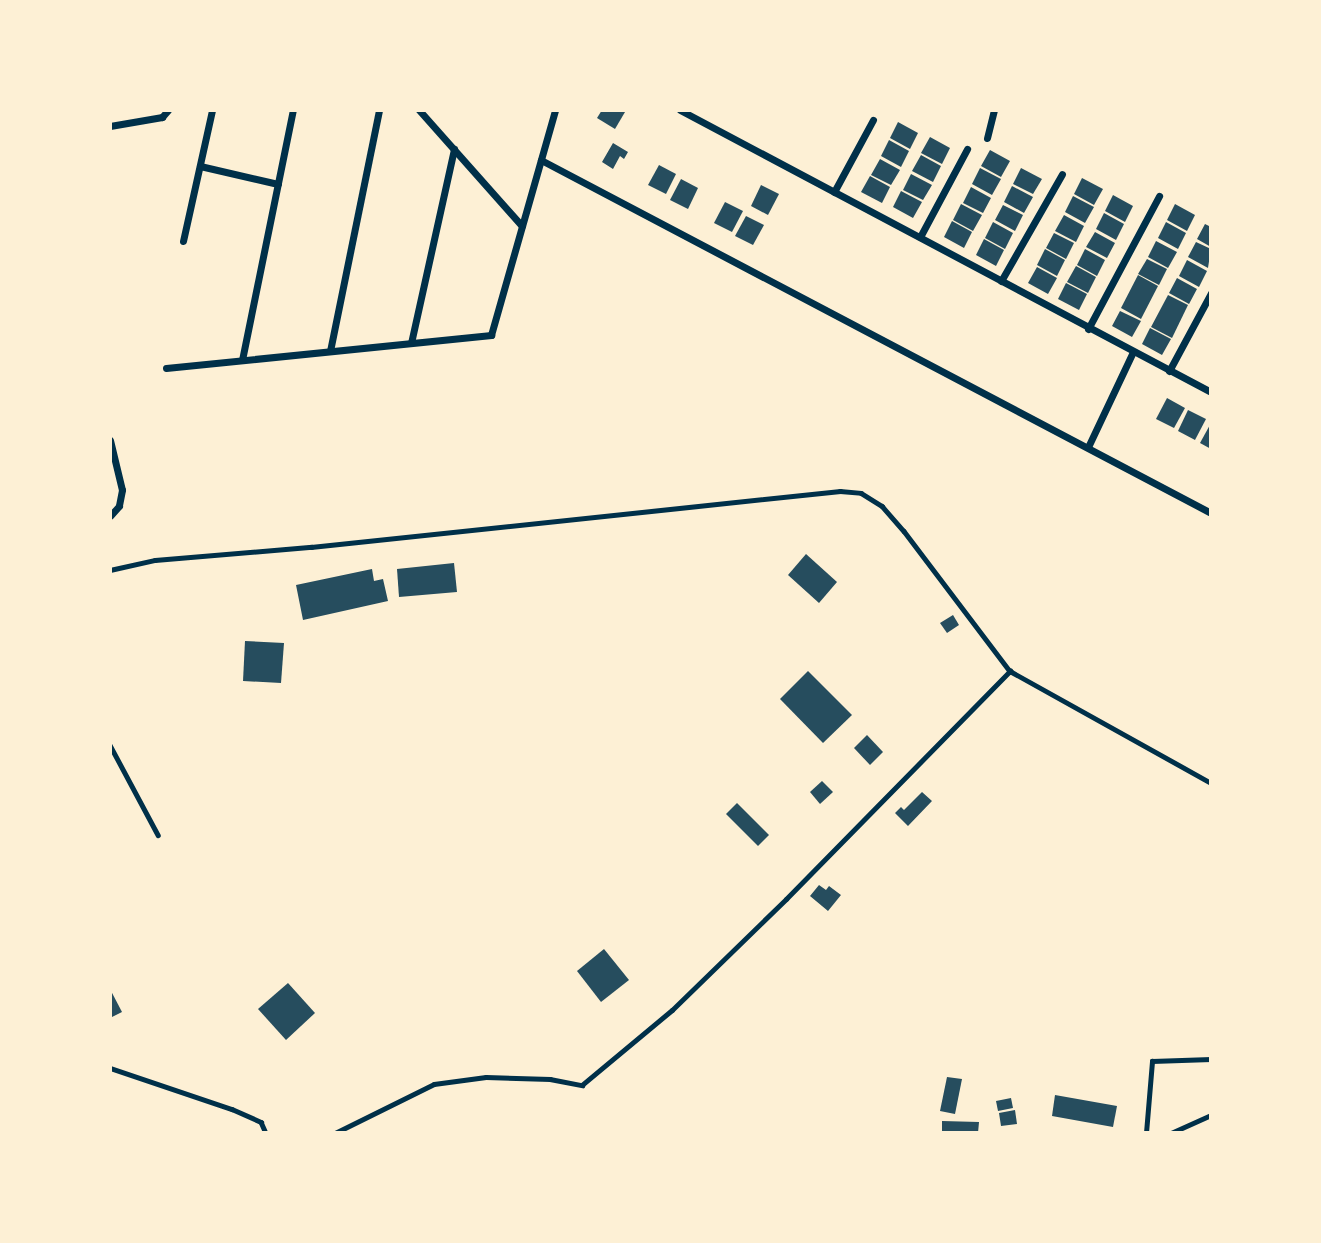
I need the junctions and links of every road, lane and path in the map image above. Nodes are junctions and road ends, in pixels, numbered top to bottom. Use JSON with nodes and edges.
{"nodes":[{"id":1,"x":168,"y":110,"type":"edge"},
{"id":2,"x":212,"y":110,"type":"edge"},
{"id":3,"x":293,"y":110,"type":"edge"},
{"id":4,"x":379,"y":110,"type":"edge"},
{"id":5,"x":419,"y":110,"type":"edge"},
{"id":6,"x":555,"y":110,"type":"edge"},
{"id":7,"x":680,"y":110,"type":"edge"},
{"id":8,"x":994,"y":110,"type":"edge"},
{"id":9,"x":873,"y":120,"type":"dead end"},
{"id":10,"x":110,"y":126,"type":"edge"},
{"id":11,"x":987,"y":138,"type":"dead end"},
{"id":12,"x":454,"y":149,"type":"junction"},
{"id":13,"x":967,"y":149,"type":"dead end"},
{"id":14,"x":541,"y":160,"type":"junction"},
{"id":15,"x":200,"y":166,"type":"junction"},
{"id":16,"x":1062,"y":174,"type":"dead end"},
{"id":17,"x":278,"y":184,"type":"junction"},
{"id":18,"x":834,"y":192,"type":"junction"},
{"id":19,"x":1159,"y":196,"type":"dead end"},
{"id":20,"x":522,"y":226,"type":"junction"},
{"id":21,"x":920,"y":237,"type":"junction"},
{"id":22,"x":183,"y":241,"type":"dead end"},
{"id":23,"x":1001,"y":281,"type":"junction"},
{"id":24,"x":1211,"y":293,"type":"edge"},
{"id":25,"x":1088,"y":328,"type":"junction"},
{"id":26,"x":411,"y":343,"type":"junction"},
{"id":27,"x":330,"y":351,"type":"junction"},
{"id":28,"x":1133,"y":352,"type":"junction"},
{"id":29,"x":242,"y":360,"type":"junction"},
{"id":30,"x":166,"y":368,"type":"dead end"},
{"id":31,"x":1169,"y":371,"type":"junction"},
{"id":32,"x":1211,"y":392,"type":"edge"},
{"id":33,"x":110,"y":440,"type":"edge"},
{"id":34,"x":1088,"y":447,"type":"junction"},
{"id":35,"x":1211,"y":513,"type":"edge"},
{"id":36,"x":110,"y":516,"type":"edge"},
{"id":37,"x":110,"y":570,"type":"edge"},
{"id":38,"x":1010,"y":671,"type":"junction"},
{"id":39,"x":110,"y":745,"type":"edge"},
{"id":40,"x":1211,"y":783,"type":"edge"},
{"id":41,"x":158,"y":835,"type":"dead end"},
{"id":42,"x":1211,"y":1059,"type":"edge"},
{"id":43,"x":110,"y":1068,"type":"edge"},
{"id":44,"x":1211,"y":1115,"type":"edge"},
{"id":45,"x":266,"y":1133,"type":"edge"},
{"id":46,"x":335,"y":1133,"type":"edge"},
{"id":47,"x":1146,"y":1133,"type":"edge"},
{"id":48,"x":1171,"y":1133,"type":"edge"}],
"edges":[{"from":1,"to":10,"type":"street"},
{"from":2,"to":15,"type":"street"},
{"from":3,"to":17,"type":"street"},
{"from":4,"to":27,"type":"street"},
{"from":5,"to":12,"type":"street"},
{"from":6,"to":14,"type":"street"},
{"from":7,"to":18,"type":"street"},
{"from":8,"to":11,"type":"street"},
{"from":9,"to":18,"type":"street"},
{"from":12,"to":20,"type":"street"},
{"from":12,"to":26,"type":"street"},
{"from":13,"to":21,"type":"street"},
{"from":14,"to":20,"type":"street"},
{"from":14,"to":34,"type":"street"},
{"from":15,"to":17,"type":"street"},
{"from":15,"to":22,"type":"street"},
{"from":16,"to":23,"type":"street"},
{"from":17,"to":29,"type":"street"},
{"from":18,"to":21,"type":"street"},
{"from":19,"to":25,"type":"street"},
{"from":20,"to":26,"type":"street"},
{"from":21,"to":23,"type":"street"},
{"from":23,"to":25,"type":"street"},
{"from":24,"to":31,"type":"street"},
{"from":25,"to":28,"type":"street"},
{"from":26,"to":27,"type":"street"},
{"from":27,"to":29,"type":"street"},
{"from":28,"to":31,"type":"street"},
{"from":28,"to":34,"type":"street"},
{"from":29,"to":30,"type":"street"},
{"from":31,"to":32,"type":"street"},
{"from":33,"to":36,"type":"street"},
{"from":34,"to":35,"type":"street"},
{"from":37,"to":38,"type":"lane"},
{"from":38,"to":40,"type":"lane"},
{"from":38,"to":46,"type":"lane"},
{"from":39,"to":41,"type":"lane"},
{"from":42,"to":47,"type":"lane"},
{"from":43,"to":45,"type":"lane"},
{"from":44,"to":48,"type":"lane"}]}
